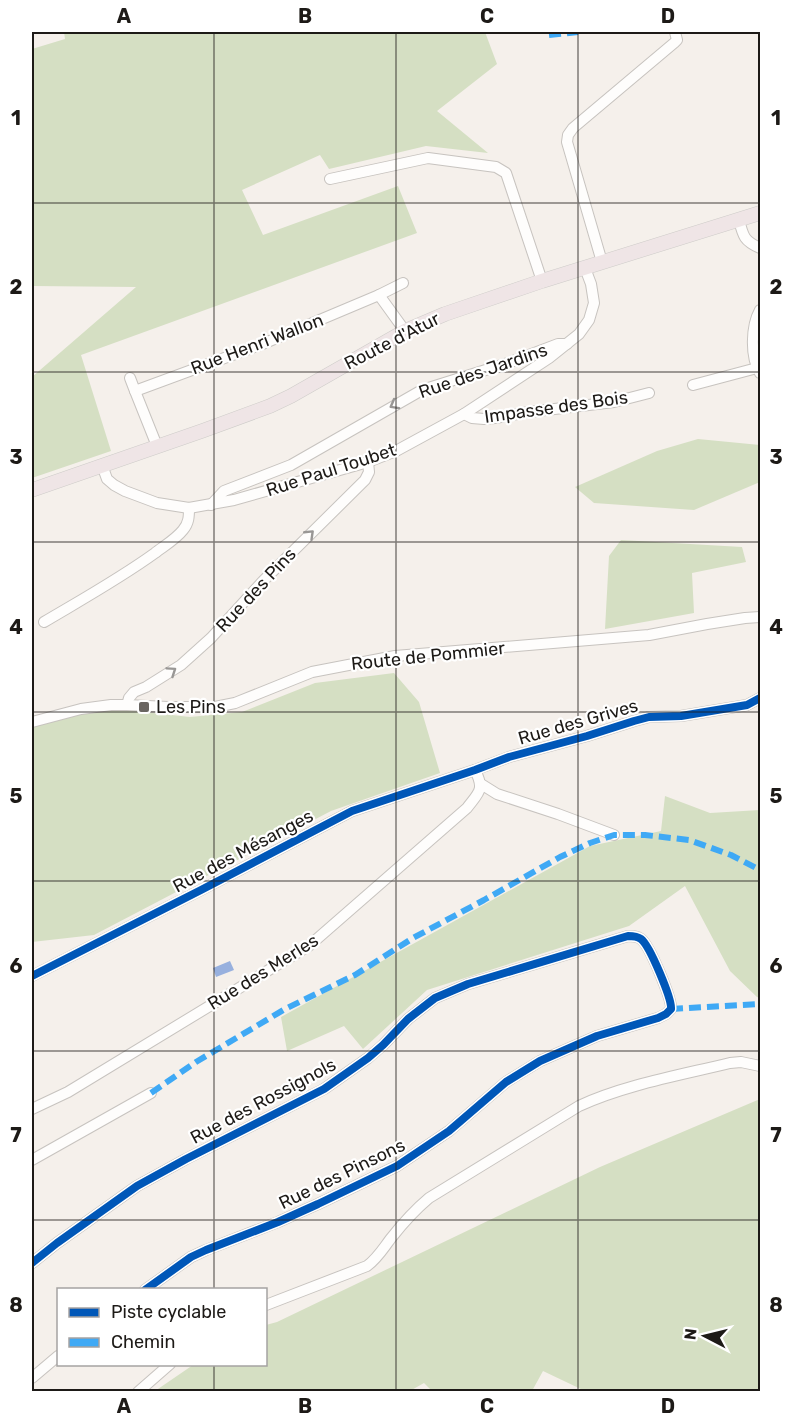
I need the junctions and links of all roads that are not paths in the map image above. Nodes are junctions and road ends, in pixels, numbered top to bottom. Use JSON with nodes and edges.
{"nodes":[{"id":1,"x":675,"y":32,"type":"edge"},
{"id":2,"x":330,"y":178,"type":"dead end"},
{"id":3,"x":760,"y":213,"type":"edge"},
{"id":4,"x":739,"y":220,"type":"junction"},
{"id":5,"x":760,"y":248,"type":"edge"},
{"id":6,"x":602,"y":262,"type":"junction"},
{"id":7,"x":585,"y":268,"type":"junction"},
{"id":8,"x":542,"y":281,"type":"junction"},
{"id":9,"x":403,"y":283,"type":"dead end"},
{"id":10,"x":379,"y":295,"type":"junction"},
{"id":11,"x":760,"y":310,"type":"edge"},
{"id":12,"x":405,"y":331,"type":"junction"},
{"id":13,"x":567,"y":344,"type":"junction"},
{"id":14,"x":759,"y":370,"type":"edge"},
{"id":15,"x":130,"y":378,"type":"dead end"},
{"id":16,"x":693,"y":385,"type":"dead end"},
{"id":17,"x":135,"y":391,"type":"junction"},
{"id":18,"x":649,"y":393,"type":"dead end"},
{"id":19,"x":464,"y":414,"type":"junction"},
{"id":20,"x":157,"y":446,"type":"junction"},
{"id":21,"x":368,"y":462,"type":"junction"},
{"id":22,"x":102,"y":465,"type":"junction"},
{"id":23,"x":32,"y":490,"type":"edge"},
{"id":24,"x":211,"y":505,"type":"junction"},
{"id":25,"x":189,"y":508,"type":"junction"},
{"id":26,"x":760,"y":617,"type":"edge"},
{"id":27,"x":44,"y":622,"type":"dead end"},
{"id":28,"x":760,"y":698,"type":"edge"},
{"id":29,"x":127,"y":705,"type":"junction"},
{"id":30,"x":32,"y":722,"type":"edge"},
{"id":31,"x":475,"y":770,"type":"junction"},
{"id":32,"x":481,"y":784,"type":"junction"},
{"id":33,"x":614,"y":836,"type":"dead end"},
{"id":34,"x":32,"y":976,"type":"edge"},
{"id":35,"x":671,"y":1010,"type":"joint"},
{"id":36,"x":760,"y":1066,"type":"edge"},
{"id":37,"x":151,"y":1093,"type":"dead end"},
{"id":38,"x":32,"y":1109,"type":"edge"},
{"id":39,"x":32,"y":1160,"type":"edge"},
{"id":40,"x":32,"y":1263,"type":"edge"},
{"id":41,"x":148,"y":1288,"type":"edge"},
{"id":42,"x":267,"y":1305,"type":"edge"},
{"id":43,"x":57,"y":1357,"type":"edge"},
{"id":44,"x":169,"y":1366,"type":"edge"},
{"id":45,"x":32,"y":1378,"type":"edge"},
{"id":46,"x":138,"y":1392,"type":"edge"}],
"edges":[{"from":1,"to":6,"type":"street"},
{"from":2,"to":8,"type":"street"},
{"from":3,"to":4,"type":"main road","name":"Route d'Atur"},
{"from":4,"to":5,"type":"street"},
{"from":4,"to":6,"type":"main road","name":"Route d'Atur"},
{"from":6,"to":7,"type":"main road","name":"Route d'Atur"},
{"from":7,"to":8,"type":"main road","name":"Route d'Atur"},
{"from":7,"to":13,"type":"street","name":"Rue Paul Toubet"},
{"from":8,"to":12,"type":"main road","name":"Route d'Atur"},
{"from":9,"to":10,"type":"street","name":"Rue Henri Wallon"},
{"from":10,"to":12,"type":"street"},
{"from":10,"to":17,"type":"street","name":"Rue Henri Wallon"},
{"from":11,"to":14,"type":"street"},
{"from":12,"to":20,"type":"main road","name":"Route d'Atur"},
{"from":13,"to":19,"type":"street","name":"Rue Paul Toubet"},
{"from":13,"to":24,"type":"street","name":"Rue des Jardins","one_way":true},
{"from":14,"to":16,"type":"street"},
{"from":15,"to":17,"type":"street"},
{"from":17,"to":20,"type":"street"},
{"from":18,"to":19,"type":"street","name":"Impasse des Bois"},
{"from":19,"to":21,"type":"street","name":"Rue Paul Toubet"},
{"from":20,"to":22,"type":"main road","name":"Route d'Atur"},
{"from":21,"to":24,"type":"street","name":"Rue Paul Toubet"},
{"from":29,"to":21,"type":"street","name":"Rue des Pins","one_way":true},
{"from":22,"to":23,"type":"main road","name":"Route d'Atur"},
{"from":22,"to":25,"type":"street","name":"Rue Paul Toubet"},
{"from":24,"to":25,"type":"street","name":"Rue Paul Toubet"},
{"from":25,"to":27,"type":"street"},
{"from":26,"to":29,"type":"street","name":"Route de Pommier"},
{"from":28,"to":31,"type":"street","name":"Rue des Grives"},
{"from":29,"to":30,"type":"street","name":"Route de Pommier"},
{"from":31,"to":32,"type":"street"},
{"from":31,"to":34,"type":"street","name":"Rue des Mésanges"},
{"from":32,"to":33,"type":"street"},
{"from":32,"to":38,"type":"street","name":"Rue des Merles"},
{"from":35,"to":40,"type":"street","name":"Rue des Rossignols"},
{"from":35,"to":41,"type":"street","name":"Rue des Pinsons"},
{"from":36,"to":42,"type":"street"},
{"from":37,"to":39,"type":"street"},
{"from":43,"to":45,"type":"street"},
{"from":44,"to":46,"type":"street"}]}
